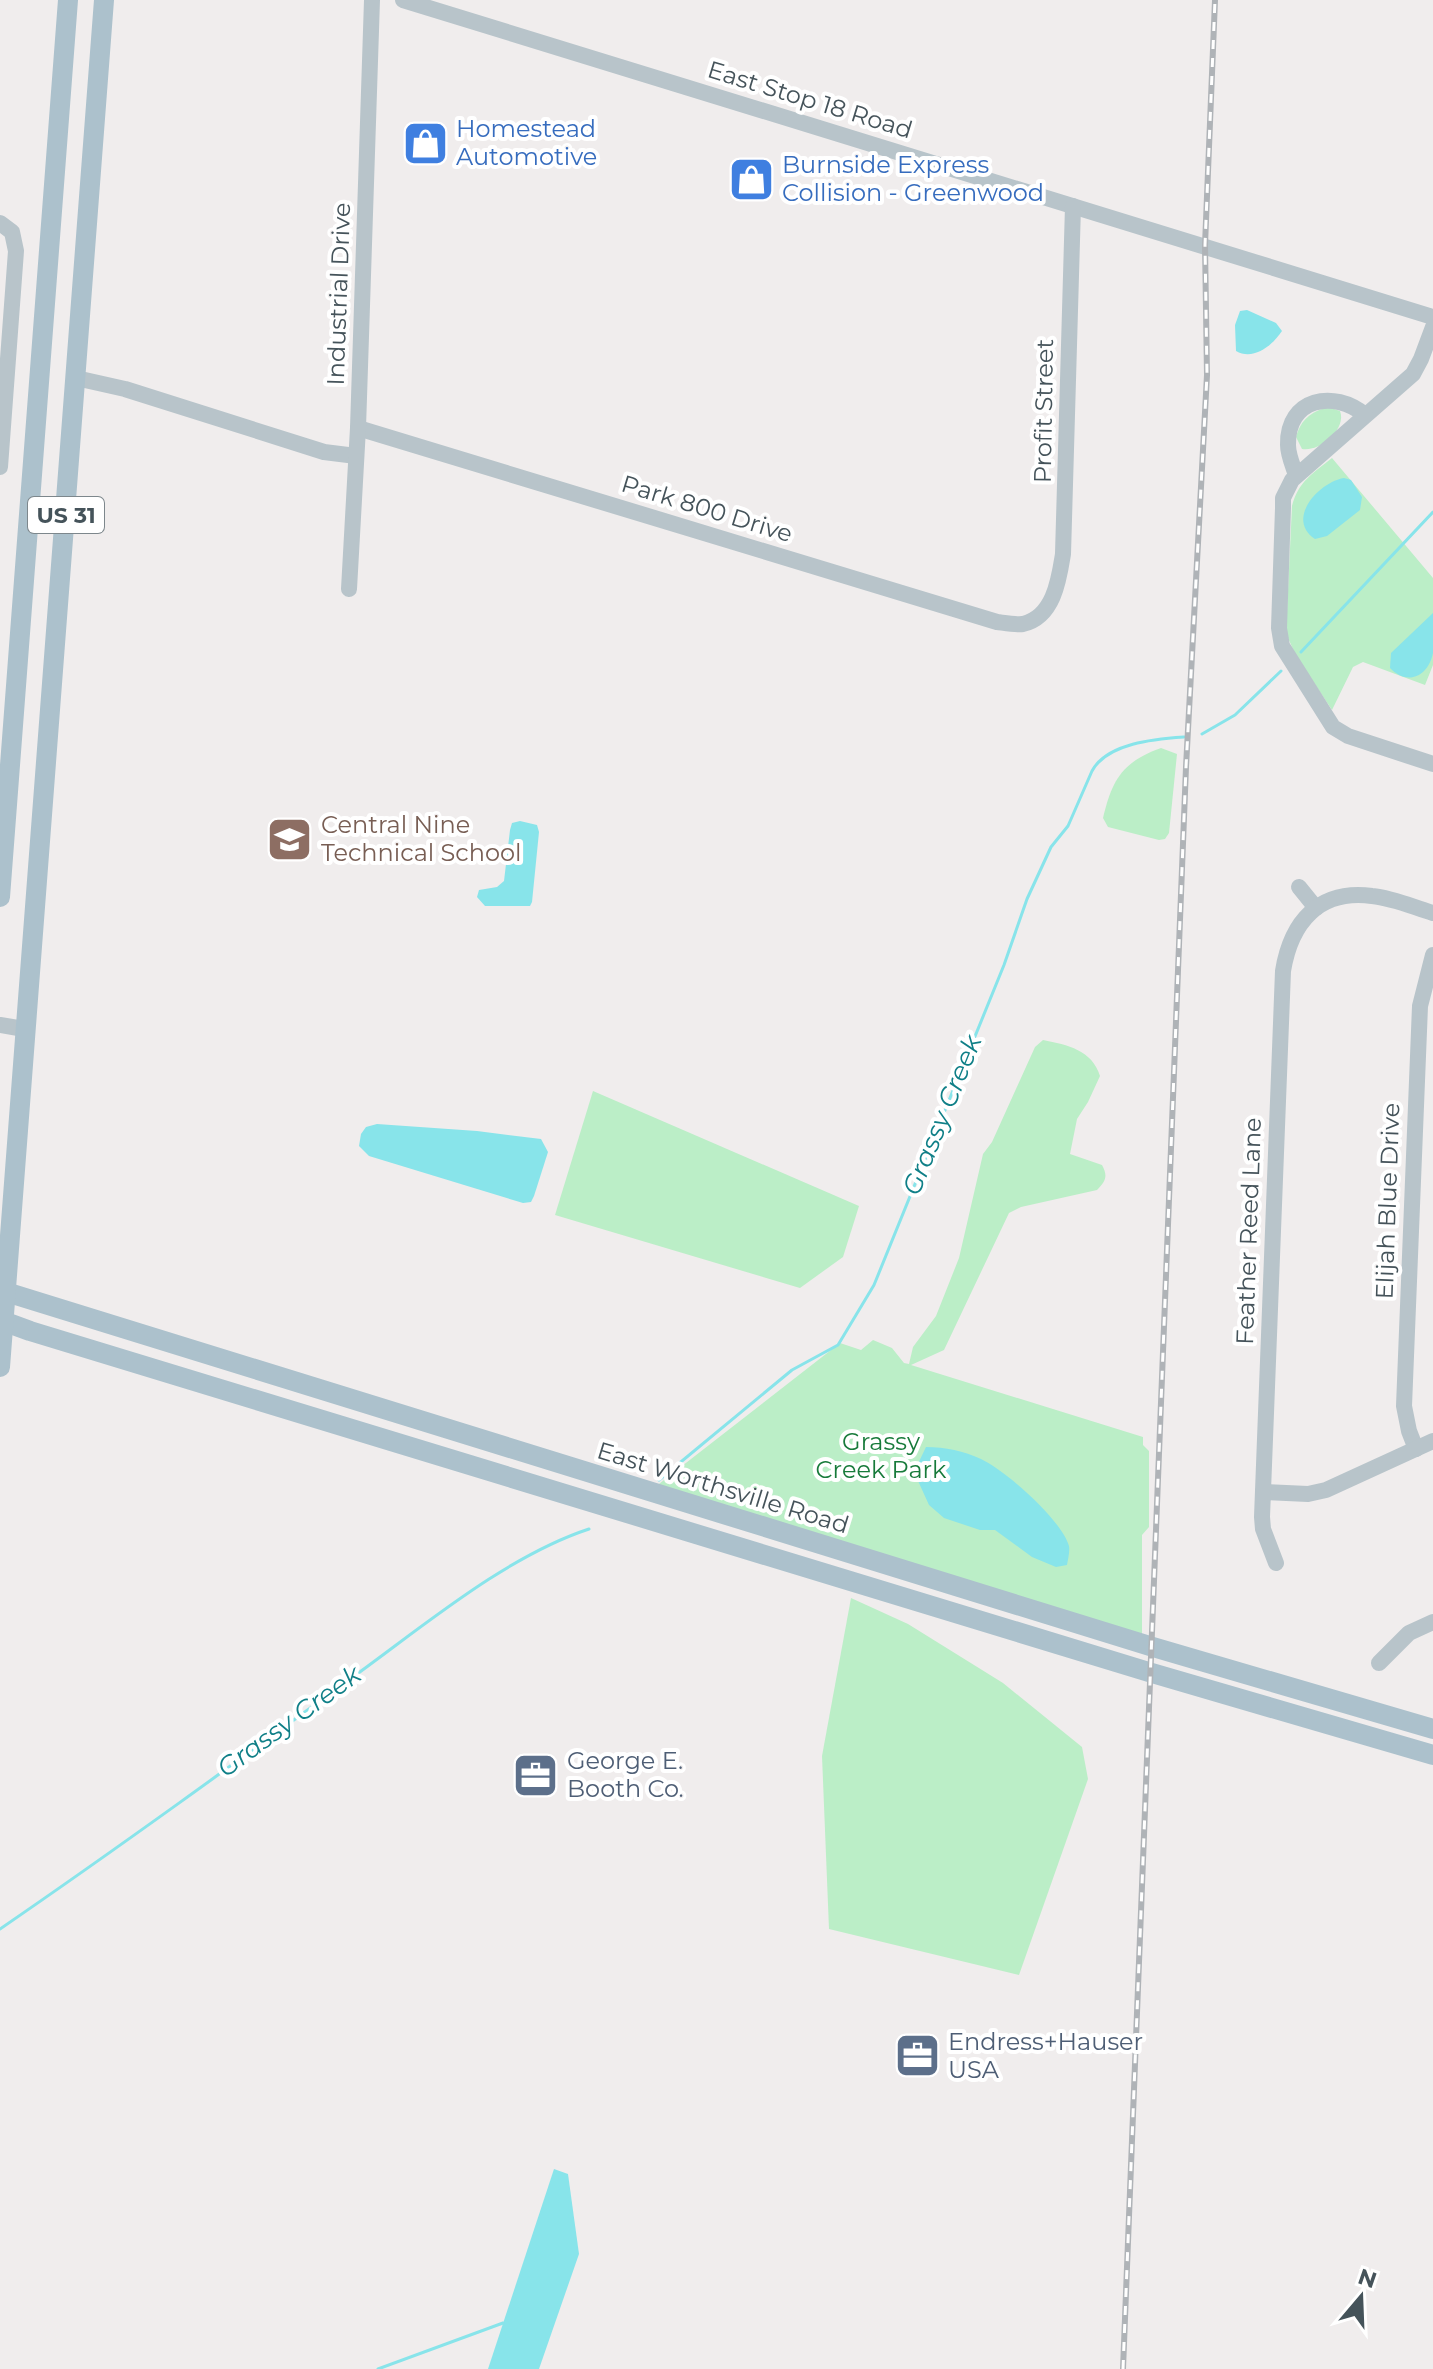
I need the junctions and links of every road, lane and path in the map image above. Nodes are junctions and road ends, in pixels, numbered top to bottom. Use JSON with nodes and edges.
{"nodes":[{"id":1,"x":68,"y":0,"type":"edge"},
{"id":2,"x":104,"y":0,"type":"edge"},
{"id":3,"x":372,"y":0,"type":"edge"},
{"id":4,"x":403,"y":0,"type":"edge"},
{"id":5,"x":1073,"y":206,"type":"junction"},
{"id":6,"x":0,"y":223,"type":"edge"},
{"id":7,"x":1433,"y":317,"type":"edge"},
{"id":8,"x":1433,"y":327,"type":"edge"},
{"id":9,"x":76,"y":378,"type":"junction"},
{"id":10,"x":1365,"y":415,"type":"junction"},
{"id":11,"x":358,"y":428,"type":"junction"},
{"id":12,"x":356,"y":456,"type":"junction"},
{"id":13,"x":0,"y":467,"type":"edge"},
{"id":14,"x":1296,"y":475,"type":"junction"},
{"id":15,"x":349,"y":589,"type":"dead end"},
{"id":16,"x":1041,"y":613,"type":"joint"},
{"id":17,"x":1433,"y":764,"type":"edge"},
{"id":18,"x":1299,"y":887,"type":"dead end"},
{"id":19,"x":0,"y":897,"type":"edge"},
{"id":20,"x":1316,"y":908,"type":"junction"},
{"id":21,"x":1433,"y":913,"type":"edge"},
{"id":22,"x":1433,"y":955,"type":"edge"},
{"id":23,"x":0,"y":1025,"type":"edge"},
{"id":24,"x":24,"y":1029,"type":"junction"},
{"id":25,"x":3,"y":1292,"type":"edge"},
{"id":26,"x":2,"y":1321,"type":"edge"},
{"id":27,"x":0,"y":1367,"type":"edge"},
{"id":28,"x":1433,"y":1441,"type":"edge"},
{"id":29,"x":1416,"y":1449,"type":"junction"},
{"id":30,"x":1263,"y":1492,"type":"junction"},
{"id":31,"x":1276,"y":1563,"type":"dead end"},
{"id":32,"x":1433,"y":1622,"type":"edge"},
{"id":33,"x":1379,"y":1663,"type":"dead end"},
{"id":34,"x":1433,"y":1729,"type":"edge"},
{"id":35,"x":1433,"y":1755,"type":"edge"}],
"edges":[{"from":1,"to":19,"type":"main road","number":"US 31"},
{"from":2,"to":9,"type":"main road","number":"US 31"},
{"from":3,"to":11,"type":"street","name":"Industrial Drive"},
{"from":4,"to":5,"type":"street","name":"East Stop 18 Road"},
{"from":5,"to":7,"type":"street","name":"East Stop 18 Road"},
{"from":5,"to":16,"type":"street","name":"Profit Street"},
{"from":6,"to":13,"type":"street"},
{"from":8,"to":10,"type":"street"},
{"from":9,"to":12,"type":"street"},
{"from":9,"to":24,"type":"main road","number":"US 31"},
{"from":10,"to":14,"type":"street"},
{"from":10,"to":14,"type":"street"},
{"from":11,"to":12,"type":"street","name":"Industrial Drive"},
{"from":11,"to":16,"type":"street","name":"Park 800 Drive"},
{"from":12,"to":15,"type":"street","name":"Industrial Drive"},
{"from":14,"to":17,"type":"street"},
{"from":18,"to":20,"type":"street"},
{"from":20,"to":21,"type":"street"},
{"from":20,"to":30,"type":"street","name":"Feather Reed Lane"},
{"from":22,"to":29,"type":"street","name":"Elijah Blue Drive"},
{"from":23,"to":24,"type":"street"},
{"from":24,"to":25,"type":"main road","number":"US 31"},
{"from":25,"to":26,"type":"main road","number":"US 31"},
{"from":25,"to":34,"type":"main road","name":"East Worthsville Road"},
{"from":26,"to":27,"type":"main road","number":"US 31"},
{"from":26,"to":35,"type":"main road"},
{"from":28,"to":29,"type":"street"},
{"from":29,"to":30,"type":"street"},
{"from":30,"to":31,"type":"street","name":"Feather Reed Lane"},
{"from":32,"to":33,"type":"street"}]}
